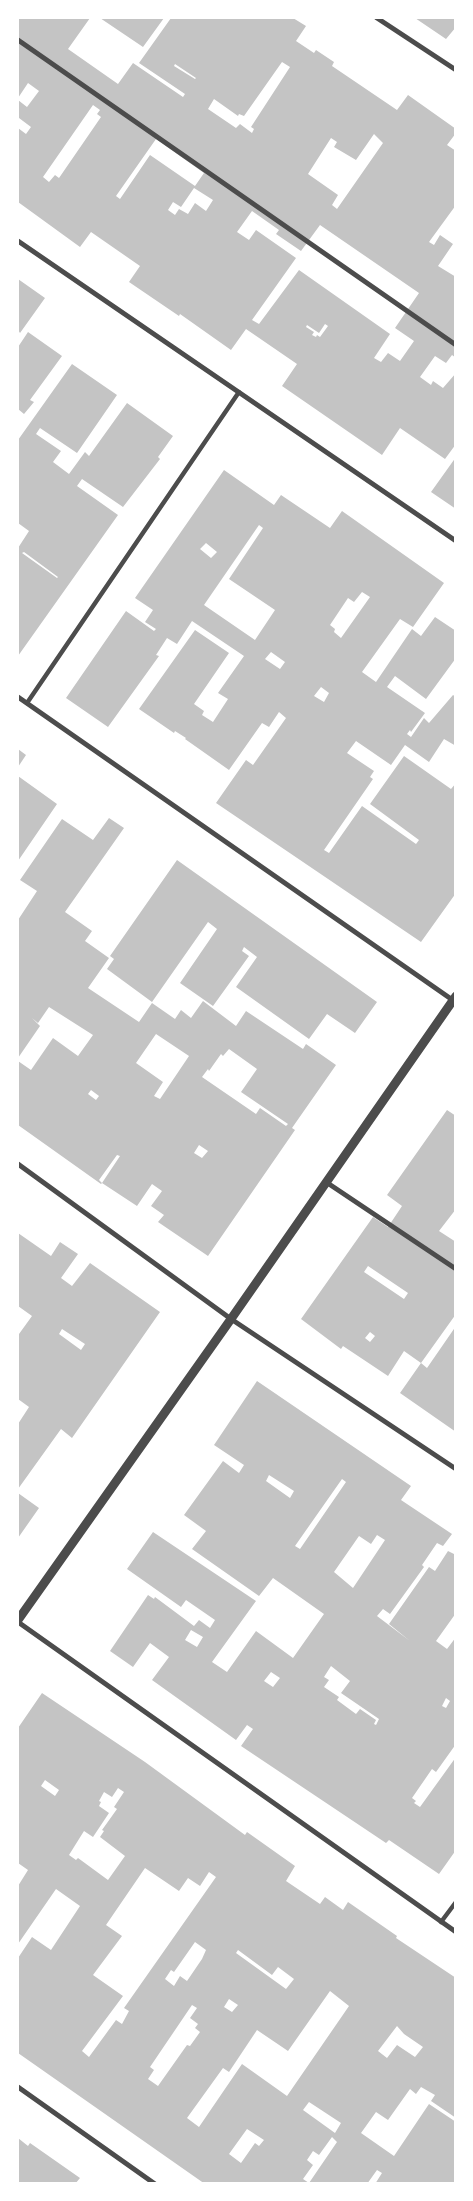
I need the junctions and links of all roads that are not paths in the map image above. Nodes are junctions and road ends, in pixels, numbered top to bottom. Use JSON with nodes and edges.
{"nodes":[{"id":1,"x":378,"y":18,"type":"edge"},
{"id":2,"x":18,"y":40,"type":"edge"},
{"id":3,"x":456,"y":70,"type":"edge"},
{"id":4,"x":18,"y":241,"type":"edge"},
{"id":5,"x":456,"y":345,"type":"edge"},
{"id":6,"x":239,"y":392,"type":"junction"},
{"id":7,"x":456,"y":541,"type":"edge"},
{"id":8,"x":18,"y":697,"type":"edge"},
{"id":9,"x":27,"y":703,"type":"junction"},
{"id":10,"x":455,"y":1000,"type":"edge"},
{"id":11,"x":18,"y":1164,"type":"edge"},
{"id":12,"x":326,"y":1182,"type":"junction"},
{"id":13,"x":456,"y":1269,"type":"edge"},
{"id":14,"x":231,"y":1319,"type":"junction"},
{"id":15,"x":456,"y":1469,"type":"edge"},
{"id":16,"x":18,"y":1621,"type":"edge"},
{"id":17,"x":456,"y":1902,"type":"edge"},
{"id":18,"x":441,"y":1922,"type":"junction"},
{"id":19,"x":456,"y":1932,"type":"edge"},
{"id":20,"x":18,"y":2087,"type":"edge"},
{"id":21,"x":155,"y":2184,"type":"edge"}],
"edges":[{"from":1,"to":3,"type":"street"},
{"from":2,"to":5,"type":"street"},
{"from":4,"to":6,"type":"street"},
{"from":6,"to":7,"type":"street"},
{"from":6,"to":9,"type":"street"},
{"from":8,"to":9,"type":"street"},
{"from":9,"to":10,"type":"street"},
{"from":10,"to":12,"type":"street"},
{"from":11,"to":14,"type":"street"},
{"from":12,"to":13,"type":"street"},
{"from":12,"to":14,"type":"street"},
{"from":14,"to":15,"type":"street"},
{"from":14,"to":16,"type":"street"},
{"from":16,"to":18,"type":"street"},
{"from":17,"to":18,"type":"street"},
{"from":18,"to":19,"type":"street"},
{"from":20,"to":21,"type":"street"}]}
